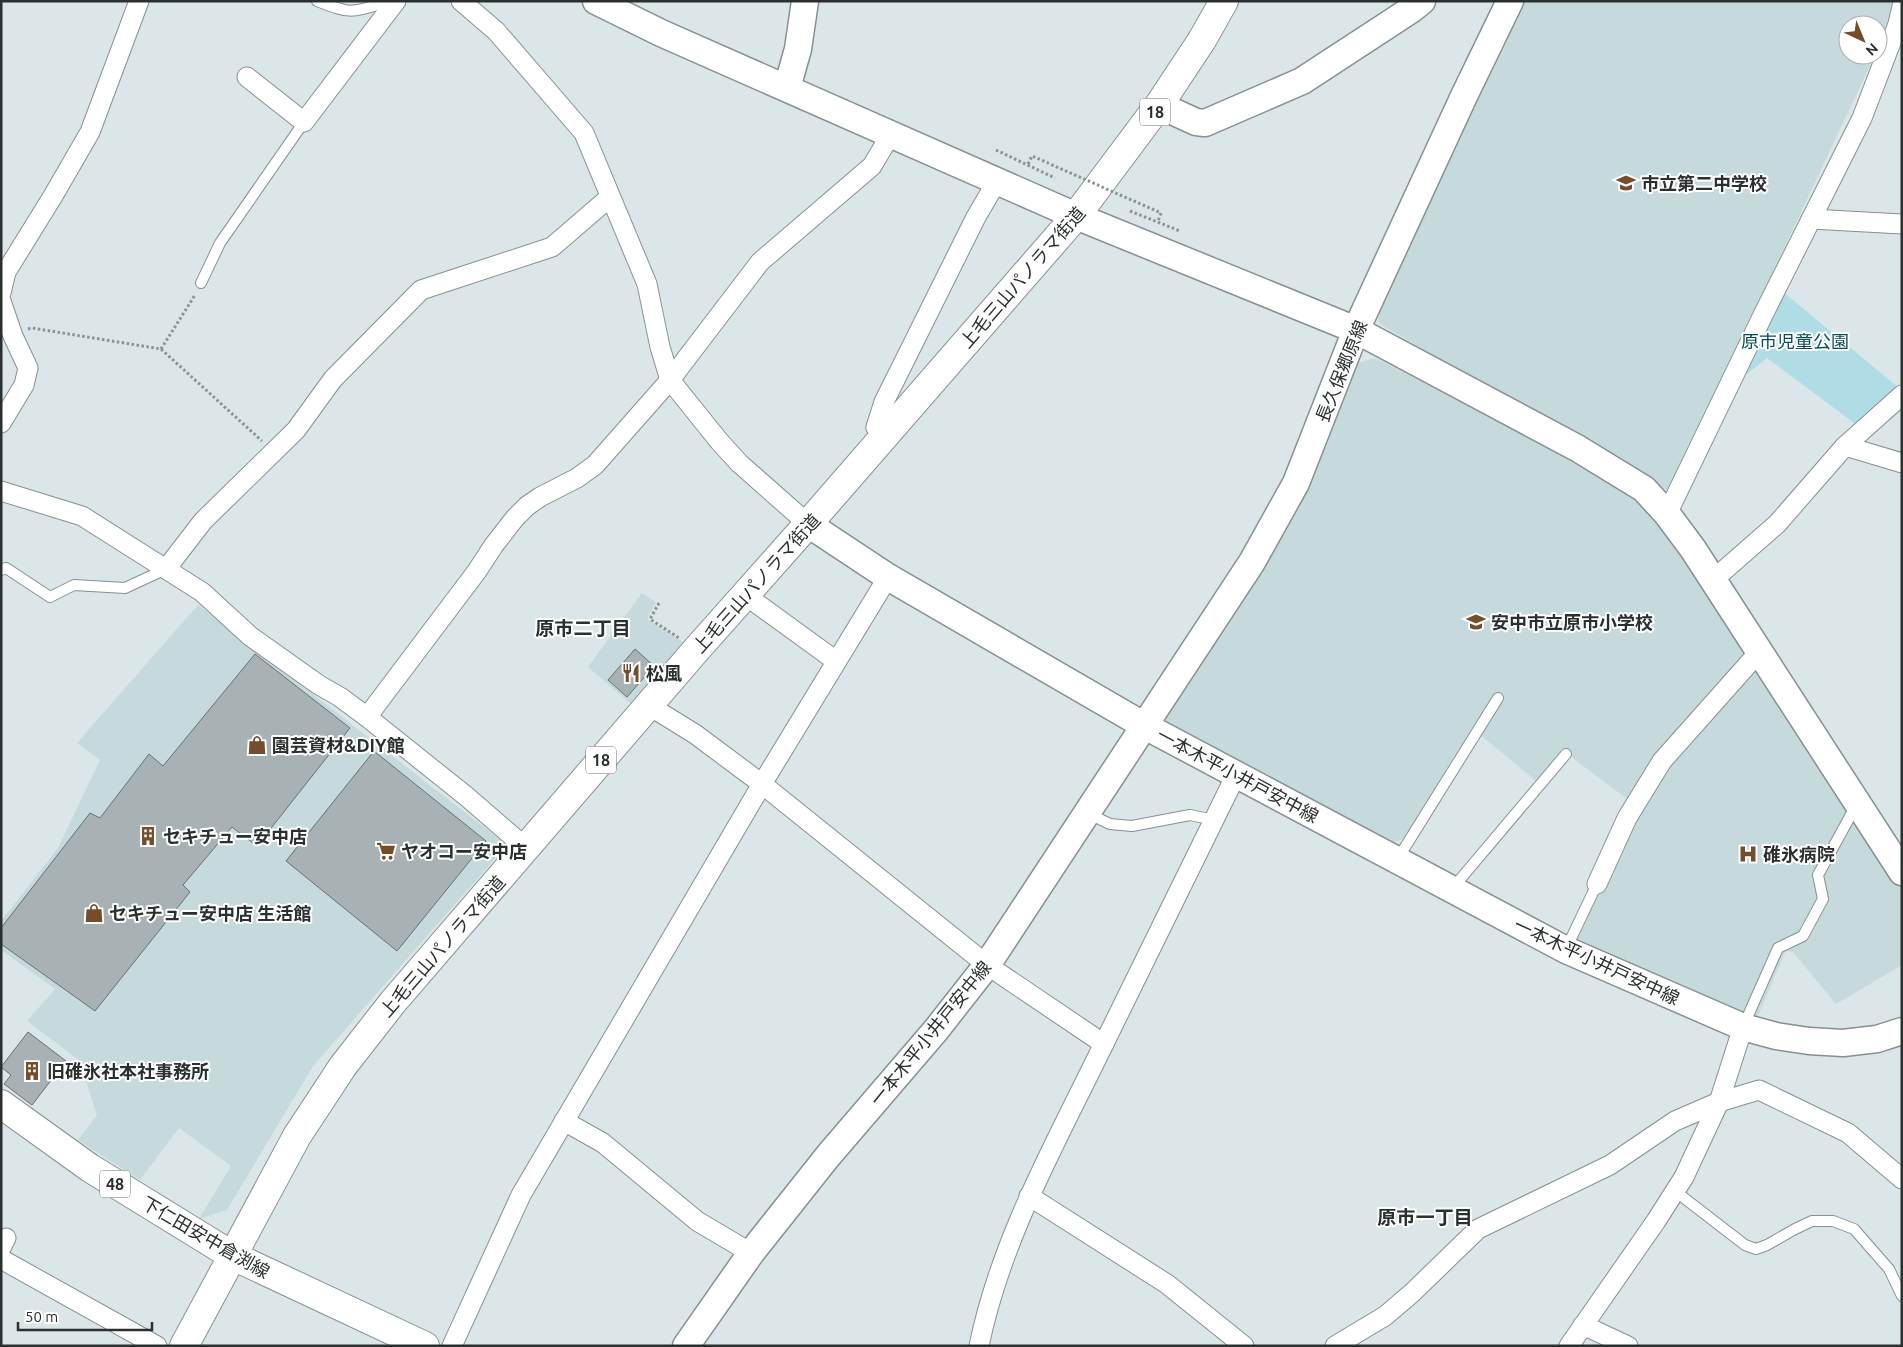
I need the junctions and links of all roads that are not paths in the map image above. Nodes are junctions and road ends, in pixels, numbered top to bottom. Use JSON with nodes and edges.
{"nodes":[{"id":1,"x":139,"y":1,"type":"edge"},
{"id":2,"x":317,"y":1,"type":"edge"},
{"id":3,"x":462,"y":1,"type":"edge"},
{"id":4,"x":596,"y":1,"type":"edge"},
{"id":5,"x":805,"y":1,"type":"edge"},
{"id":6,"x":1224,"y":1,"type":"edge"},
{"id":7,"x":1422,"y":1,"type":"edge"},
{"id":8,"x":1510,"y":1,"type":"edge"},
{"id":9,"x":394,"y":4,"type":"edge"},
{"id":10,"x":1902,"y":6,"type":"edge"},
{"id":11,"x":247,"y":77,"type":"dead end"},
{"id":12,"x":787,"y":88,"type":"junction"},
{"id":13,"x":1159,"y":105,"type":"junction"},
{"id":14,"x":304,"y":122,"type":"junction"},
{"id":15,"x":891,"y":134,"type":"junction"},
{"id":16,"x":997,"y":181,"type":"junction"},
{"id":17,"x":610,"y":197,"type":"junction"},
{"id":18,"x":1076,"y":216,"type":"junction"},
{"id":19,"x":1811,"y":219,"type":"junction"},
{"id":20,"x":1902,"y":224,"type":"edge"},
{"id":21,"x":201,"y":283,"type":"road end"},
{"id":22,"x":1,"y":293,"type":"edge"},
{"id":23,"x":1,"y":301,"type":"edge"},
{"id":24,"x":1356,"y":330,"type":"junction"},
{"id":25,"x":670,"y":380,"type":"junction"},
{"id":26,"x":1902,"y":395,"type":"edge"},
{"id":27,"x":1,"y":423,"type":"edge"},
{"id":28,"x":886,"y":434,"type":"junction"},
{"id":29,"x":1845,"y":446,"type":"junction"},
{"id":30,"x":1902,"y":463,"type":"edge"},
{"id":31,"x":1,"y":491,"type":"edge"},
{"id":32,"x":1667,"y":514,"type":"junction"},
{"id":33,"x":808,"y":524,"type":"junction"},
{"id":34,"x":166,"y":569,"type":"junction"},
{"id":35,"x":1,"y":570,"type":"edge"},
{"id":36,"x":888,"y":577,"type":"junction"},
{"id":37,"x":1713,"y":580,"type":"junction"},
{"id":38,"x":745,"y":595,"type":"junction"},
{"id":39,"x":1759,"y":652,"type":"junction"},
{"id":40,"x":836,"y":661,"type":"junction"},
{"id":41,"x":1498,"y":698,"type":"dead end"},
{"id":42,"x":648,"y":705,"type":"junction"},
{"id":43,"x":367,"y":717,"type":"junction"},
{"id":44,"x":1146,"y":726,"type":"junction"},
{"id":45,"x":1566,"y":754,"type":"dead end"},
{"id":46,"x":1236,"y":775,"type":"junction"},
{"id":47,"x":762,"y":784,"type":"junction"},
{"id":48,"x":1860,"y":806,"type":"junction"},
{"id":49,"x":1087,"y":814,"type":"junction"},
{"id":50,"x":1214,"y":820,"type":"junction"},
{"id":51,"x":526,"y":848,"type":"junction"},
{"id":52,"x":1396,"y":860,"type":"junction"},
{"id":53,"x":1902,"y":872,"type":"edge"},
{"id":54,"x":1596,"y":884,"type":"joint"},
{"id":55,"x":1452,"y":890,"type":"junction"},
{"id":56,"x":1566,"y":950,"type":"junction"},
{"id":57,"x":987,"y":965,"type":"junction"},
{"id":58,"x":1743,"y":1027,"type":"junction"},
{"id":59,"x":1902,"y":1031,"type":"edge"},
{"id":60,"x":1104,"y":1044,"type":"junction"},
{"id":61,"x":1719,"y":1102,"type":"junction"},
{"id":62,"x":2,"y":1106,"type":"edge"},
{"id":63,"x":564,"y":1121,"type":"junction"},
{"id":64,"x":1902,"y":1179,"type":"edge"},
{"id":65,"x":1675,"y":1191,"type":"junction"},
{"id":66,"x":1029,"y":1196,"type":"junction"},
{"id":67,"x":751,"y":1253,"type":"junction"},
{"id":68,"x":233,"y":1256,"type":"junction"},
{"id":69,"x":1,"y":1259,"type":"edge"},
{"id":70,"x":1902,"y":1296,"type":"edge"},
{"id":71,"x":1583,"y":1325,"type":"junction"},
{"id":72,"x":157,"y":1346,"type":"edge"},
{"id":73,"x":184,"y":1346,"type":"edge"},
{"id":74,"x":425,"y":1346,"type":"edge"},
{"id":75,"x":452,"y":1346,"type":"edge"},
{"id":76,"x":686,"y":1346,"type":"edge"},
{"id":77,"x":979,"y":1346,"type":"edge"},
{"id":78,"x":1244,"y":1346,"type":"edge"},
{"id":79,"x":1335,"y":1346,"type":"edge"},
{"id":80,"x":1569,"y":1346,"type":"edge"},
{"id":81,"x":1628,"y":1346,"type":"edge"}],
"edges":[{"from":1,"to":22,"type":"street"},
{"from":2,"to":9,"type":"lane"},
{"from":3,"to":17,"type":"street"},
{"from":4,"to":12,"type":"main road"},
{"from":5,"to":12,"type":"main road"},
{"from":6,"to":13,"type":"main road","name":"上毛三山パノラマ街道","number":"18"},
{"from":7,"to":13,"type":"main road"},
{"from":8,"to":24,"type":"main road","name":"長久保郷原線"},
{"from":9,"to":14,"type":"street"},
{"from":10,"to":19,"type":"street"},
{"from":11,"to":14,"type":"street"},
{"from":12,"to":15,"type":"main road"},
{"from":13,"to":18,"type":"main road","name":"上毛三山パノラマ街道","number":"18"},
{"from":14,"to":21,"type":"lane"},
{"from":15,"to":16,"type":"main road"},
{"from":15,"to":25,"type":"street"},
{"from":16,"to":18,"type":"main road"},
{"from":16,"to":28,"type":"street"},
{"from":17,"to":25,"type":"street"},
{"from":17,"to":34,"type":"street"},
{"from":18,"to":24,"type":"main road"},
{"from":18,"to":28,"type":"main road","name":"上毛三山パノラマ街道","number":"18"},
{"from":19,"to":20,"type":"street"},
{"from":19,"to":32,"type":"street"},
{"from":23,"to":27,"type":"street"},
{"from":24,"to":32,"type":"main road"},
{"from":24,"to":44,"type":"main road","name":"長久保郷原線"},
{"from":25,"to":33,"type":"street"},
{"from":25,"to":43,"type":"street"},
{"from":26,"to":29,"type":"street"},
{"from":28,"to":33,"type":"main road","name":"上毛三山パノラマ街道","number":"18"},
{"from":29,"to":30,"type":"street"},
{"from":29,"to":37,"type":"street"},
{"from":31,"to":34,"type":"street"},
{"from":32,"to":37,"type":"main road"},
{"from":33,"to":36,"type":"main road"},
{"from":33,"to":38,"type":"main road","name":"上毛三山パノラマ街道","number":"18"},
{"from":34,"to":35,"type":"lane"},
{"from":34,"to":43,"type":"street"},
{"from":36,"to":40,"type":"street"},
{"from":36,"to":44,"type":"main road"},
{"from":37,"to":39,"type":"main road"},
{"from":38,"to":40,"type":"street"},
{"from":38,"to":42,"type":"main road","name":"上毛三山パノラマ街道","number":"18"},
{"from":39,"to":48,"type":"main road"},
{"from":39,"to":54,"type":"street"},
{"from":40,"to":47,"type":"street"},
{"from":41,"to":52,"type":"lane"},
{"from":42,"to":47,"type":"street"},
{"from":42,"to":51,"type":"main road","name":"上毛三山パノラマ街道","number":"18"},
{"from":43,"to":51,"type":"street"},
{"from":44,"to":46,"type":"main road","name":"一本木平小井戸安中線"},
{"from":44,"to":49,"type":"main road","name":"一本木平小井戸安中線"},
{"from":45,"to":55,"type":"lane"},
{"from":46,"to":50,"type":"street"},
{"from":46,"to":52,"type":"main road","name":"一本木平小井戸安中線"},
{"from":47,"to":57,"type":"street"},
{"from":47,"to":63,"type":"street"},
{"from":48,"to":53,"type":"main road"},
{"from":48,"to":58,"type":"lane"},
{"from":49,"to":50,"type":"lane"},
{"from":49,"to":57,"type":"main road","name":"一本木平小井戸安中線"},
{"from":50,"to":60,"type":"street"},
{"from":51,"to":68,"type":"main road","name":"上毛三山パノラマ街道","number":"18"},
{"from":52,"to":55,"type":"main road","name":"一本木平小井戸安中線"},
{"from":54,"to":56,"type":"lane"},
{"from":55,"to":56,"type":"main road","name":"一本木平小井戸安中線"},
{"from":56,"to":58,"type":"main road","name":"一本木平小井戸安中線"},
{"from":57,"to":60,"type":"street"},
{"from":57,"to":67,"type":"main road","name":"一本木平小井戸安中線"},
{"from":58,"to":59,"type":"main road","name":"一本木平小井戸安中線"},
{"from":58,"to":61,"type":"street"},
{"from":60,"to":66,"type":"street"},
{"from":61,"to":64,"type":"street"},
{"from":61,"to":65,"type":"street"},
{"from":61,"to":79,"type":"street"},
{"from":62,"to":68,"type":"main road","name":"下仁田安中倉渕線","number":"48"},
{"from":63,"to":67,"type":"street"},
{"from":63,"to":75,"type":"street"},
{"from":65,"to":70,"type":"lane"},
{"from":65,"to":71,"type":"street"},
{"from":66,"to":77,"type":"street"},
{"from":66,"to":78,"type":"street"},
{"from":67,"to":76,"type":"main road","name":"一本木平小井戸安中線"},
{"from":68,"to":73,"type":"main road","name":"上毛三山パノラマ街道","number":"18"},
{"from":68,"to":74,"type":"main road","name":"下仁田安中倉渕線","number":"48"},
{"from":69,"to":72,"type":"street"},
{"from":71,"to":80,"type":"street"},
{"from":71,"to":81,"type":"street"}]}
